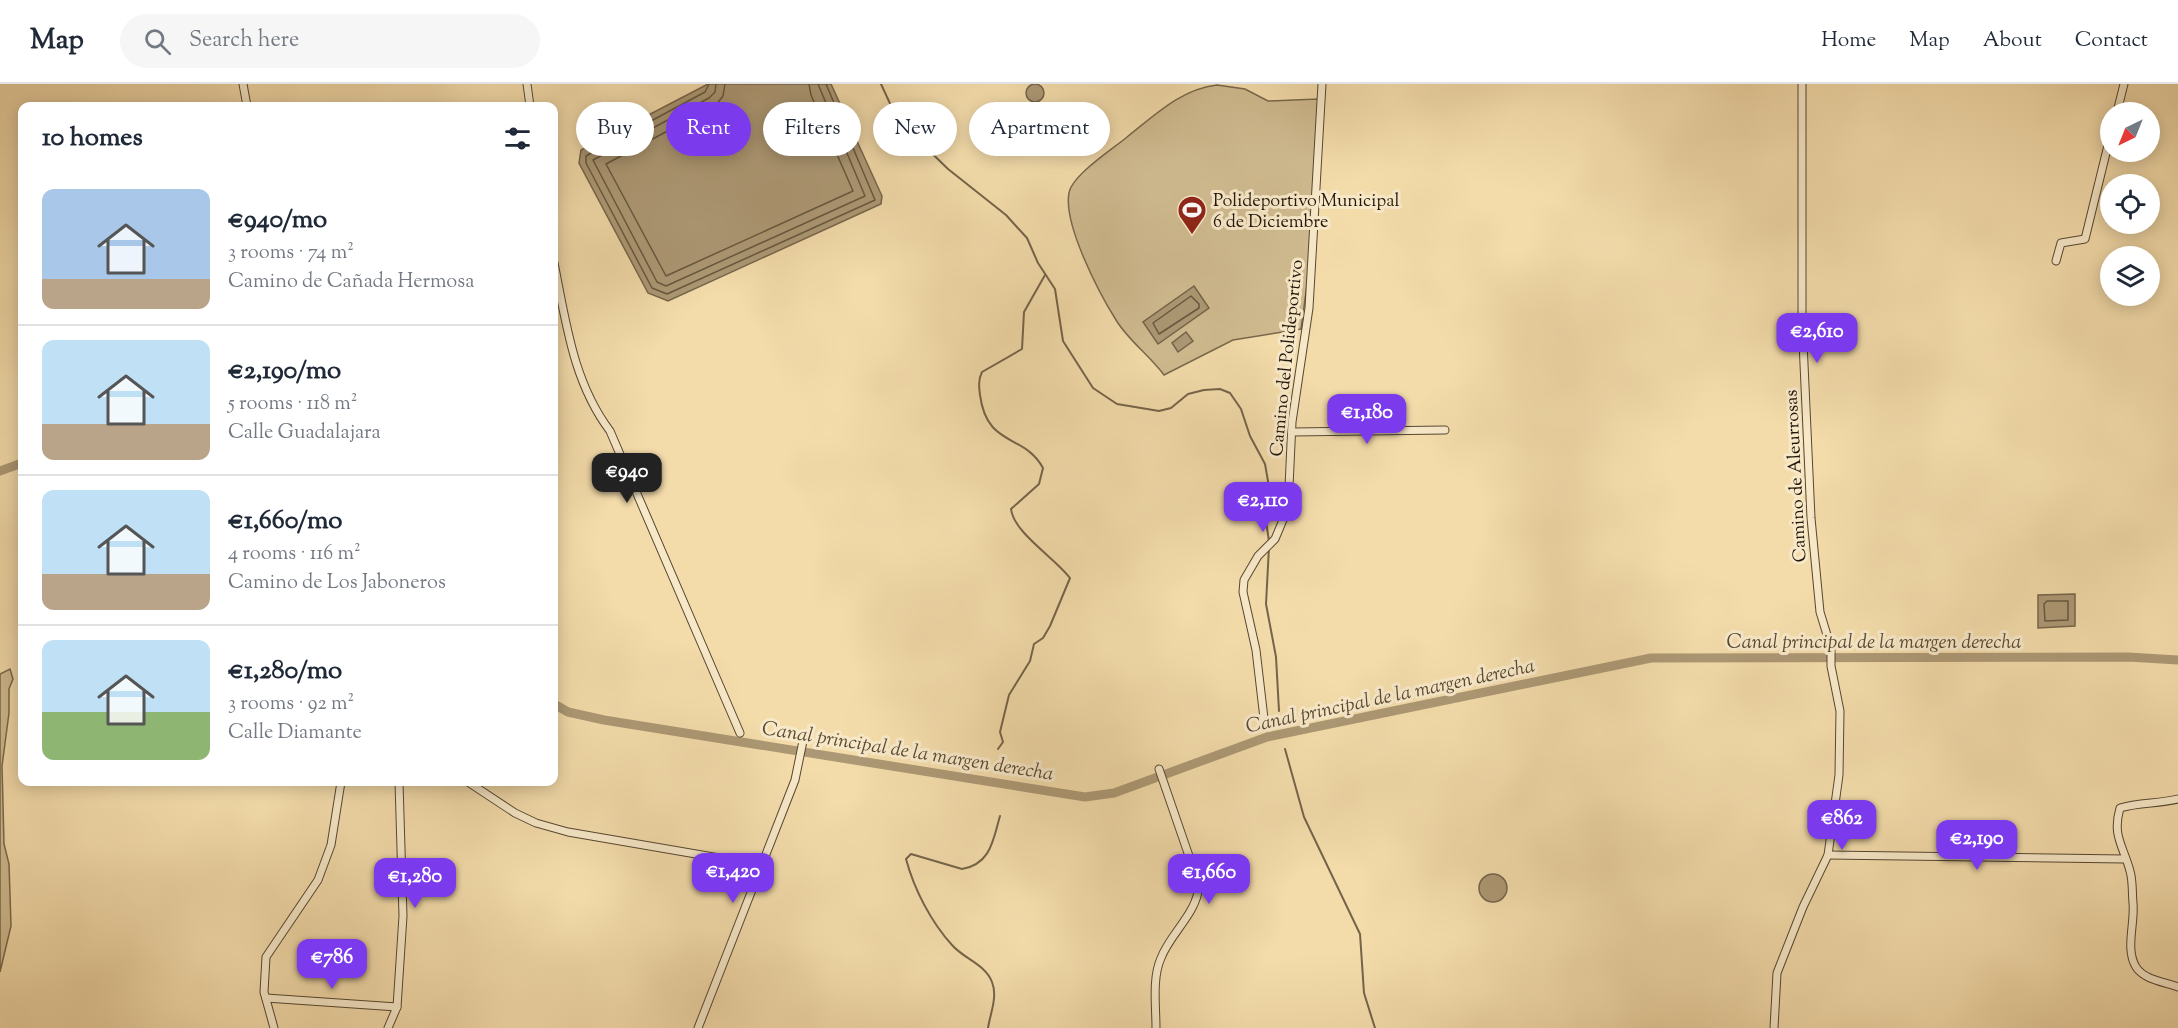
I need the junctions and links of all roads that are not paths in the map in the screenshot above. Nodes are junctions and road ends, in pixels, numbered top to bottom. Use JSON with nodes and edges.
{"nodes":[{"id":1,"x":243,"y":84,"type":"edge"},
{"id":2,"x":527,"y":84,"type":"edge"},
{"id":3,"x":1322,"y":84,"type":"edge"},
{"id":4,"x":1803,"y":84,"type":"edge"},
{"id":5,"x":2124,"y":84,"type":"edge"},
{"id":6,"x":246,"y":102,"type":"edge"},
{"id":7,"x":529,"y":102,"type":"edge"},
{"id":8,"x":2120,"y":102,"type":"edge"},
{"id":9,"x":2104,"y":162,"type":"edge"},
{"id":10,"x":2056,"y":261,"type":"dead end"},
{"id":11,"x":558,"y":282,"type":"edge"},
{"id":12,"x":1445,"y":430,"type":"dead end"},
{"id":13,"x":1292,"y":432,"type":"junction"},
{"id":14,"x":1265,"y":727,"type":"dead end"},
{"id":15,"x":740,"y":733,"type":"dead end"},
{"id":16,"x":802,"y":743,"type":"dead end"},
{"id":17,"x":1159,"y":770,"type":"dead end"},
{"id":18,"x":340,"y":786,"type":"edge"},
{"id":19,"x":399,"y":786,"type":"edge"},
{"id":20,"x":474,"y":786,"type":"edge"},
{"id":21,"x":2178,"y":799,"type":"edge"},
{"id":22,"x":1828,"y":855,"type":"junction"},
{"id":23,"x":2125,"y":859,"type":"junction"},
{"id":24,"x":760,"y":865,"type":"junction"},
{"id":25,"x":2178,"y":987,"type":"edge"},
{"id":26,"x":266,"y":998,"type":"junction"},
{"id":27,"x":397,"y":1007,"type":"junction"},
{"id":28,"x":274,"y":1028,"type":"edge"},
{"id":29,"x":388,"y":1028,"type":"edge"},
{"id":30,"x":698,"y":1028,"type":"edge"},
{"id":31,"x":1156,"y":1028,"type":"edge"},
{"id":32,"x":1774,"y":1028,"type":"edge"}],
"edges":[{"from":1,"to":6,"type":"street"},
{"from":2,"to":7,"type":"street"},
{"from":3,"to":13,"type":"street","name":"Camino del Polideportivo"},
{"from":4,"to":22,"type":"street","name":"Camino de Aleurrosas"},
{"from":5,"to":8,"type":"street"},
{"from":9,"to":10,"type":"street"},
{"from":11,"to":15,"type":"street"},
{"from":12,"to":13,"type":"street"},
{"from":13,"to":14,"type":"street","name":"Camino del Polideportivo"},
{"from":16,"to":24,"type":"street"},
{"from":17,"to":31,"type":"street"},
{"from":18,"to":26,"type":"street"},
{"from":19,"to":27,"type":"street"},
{"from":20,"to":24,"type":"street"},
{"from":21,"to":23,"type":"street"},
{"from":22,"to":23,"type":"street"},
{"from":22,"to":32,"type":"street","name":"Camino de Aleurrosas"},
{"from":23,"to":25,"type":"street"},
{"from":24,"to":30,"type":"street"},
{"from":26,"to":27,"type":"street"},
{"from":26,"to":28,"type":"street"},
{"from":27,"to":29,"type":"street"}]}
